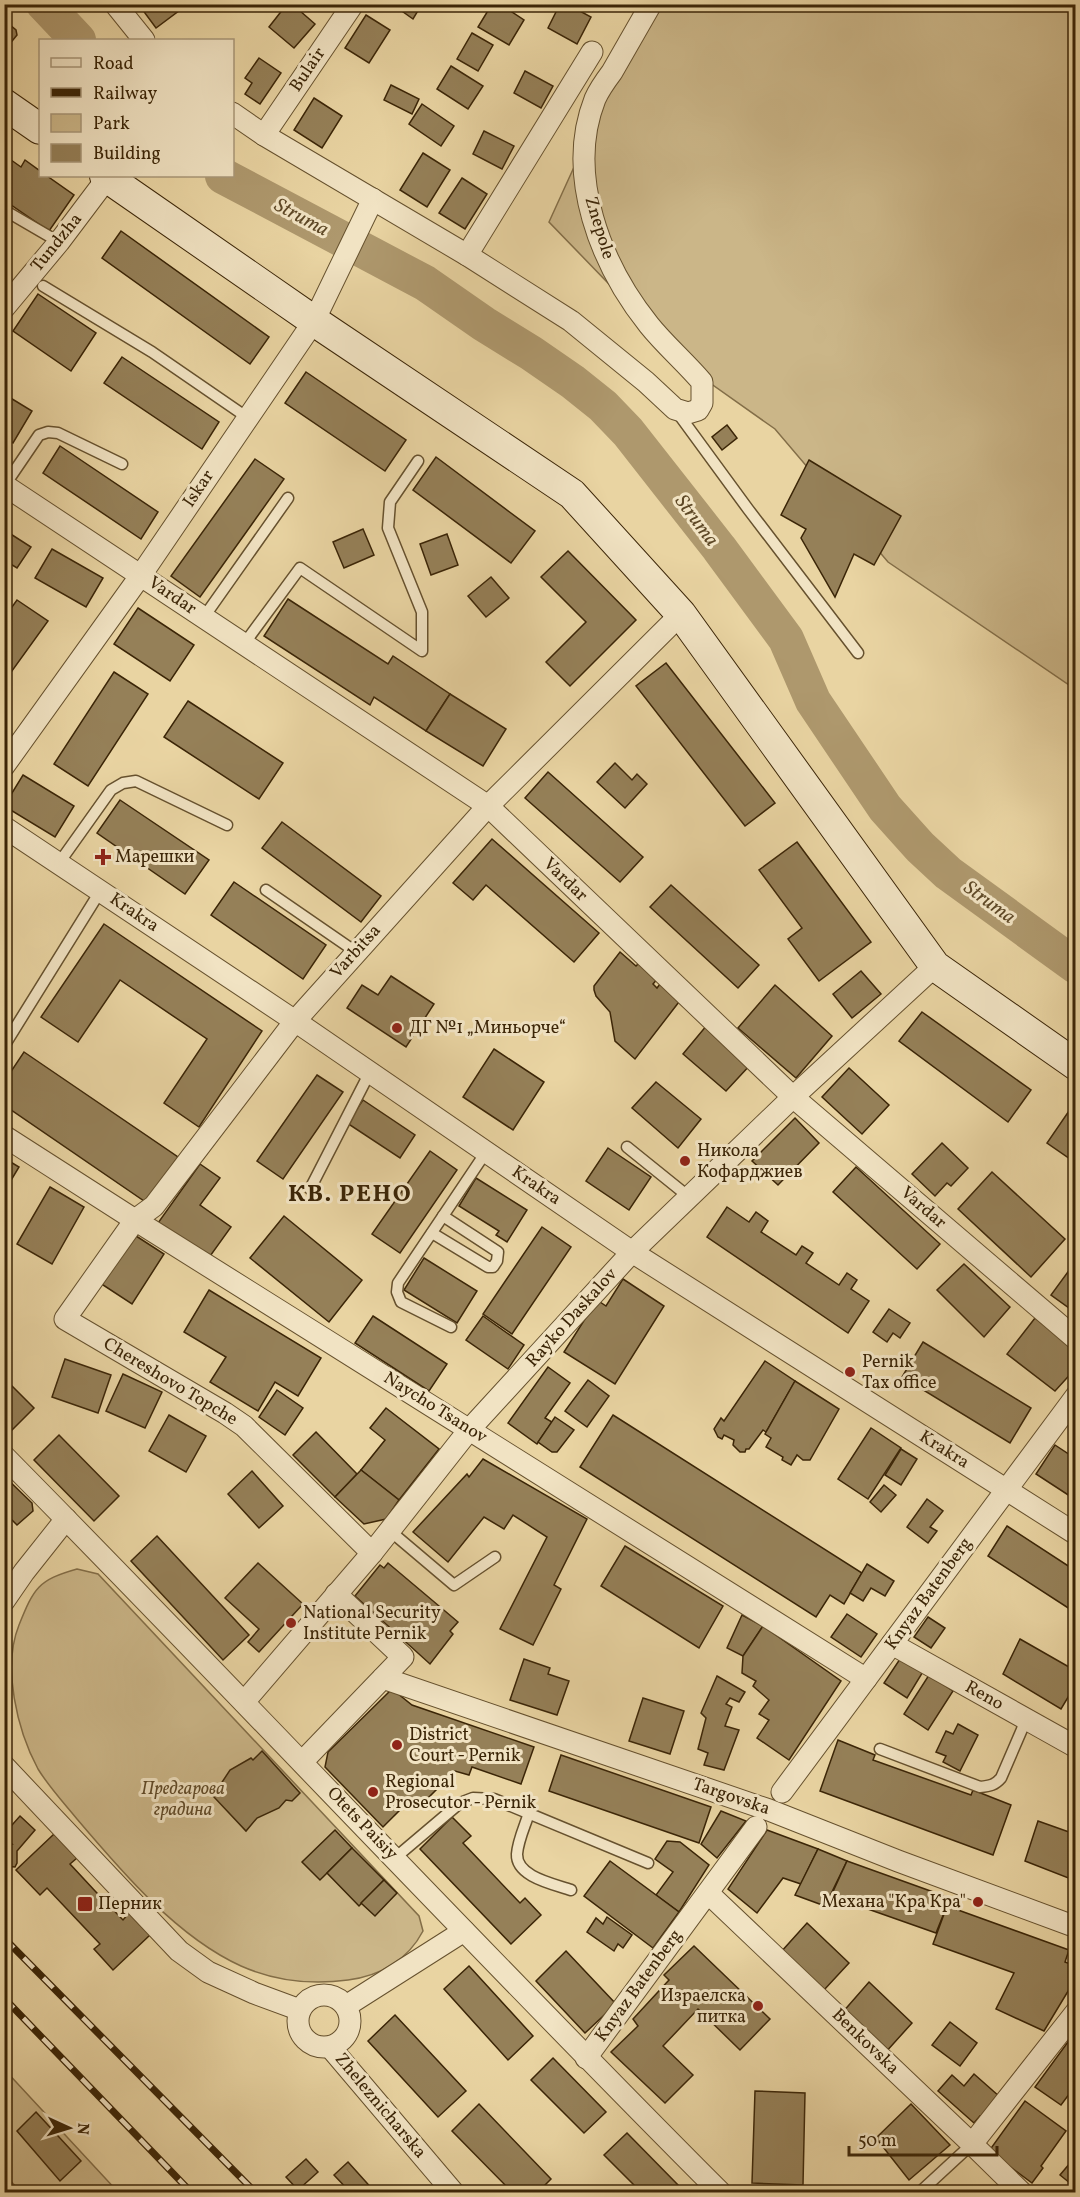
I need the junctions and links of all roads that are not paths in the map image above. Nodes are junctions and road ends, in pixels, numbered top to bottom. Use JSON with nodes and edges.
{"nodes":[{"id":1,"x":115,"y":4,"type":"edge"},
{"id":2,"x":353,"y":4,"type":"edge"},
{"id":3,"x":651,"y":4,"type":"edge"},
{"id":4,"x":143,"y":39,"type":"edge"},
{"id":5,"x":592,"y":52,"type":"dead end"},
{"id":6,"x":4,"y":104,"type":"edge"},
{"id":7,"x":234,"y":114,"type":"edge"},
{"id":8,"x":39,"y":128,"type":"edge"},
{"id":9,"x":264,"y":135,"type":"junction"},
{"id":10,"x":106,"y":177,"type":"edge"},
{"id":11,"x":108,"y":177,"type":"edge"},
{"id":12,"x":373,"y":199,"type":"junction"},
{"id":13,"x":4,"y":210,"type":"edge"},
{"id":14,"x":59,"y":242,"type":"junction"},
{"id":15,"x":467,"y":255,"type":"junction"},
{"id":16,"x":43,"y":286,"type":"dead end"},
{"id":17,"x":4,"y":308,"type":"edge"},
{"id":18,"x":314,"y":321,"type":"junction"},
{"id":19,"x":675,"y":409,"type":"junction"},
{"id":20,"x":248,"y":418,"type":"junction"},
{"id":21,"x":418,"y":461,"type":"dead end"},
{"id":22,"x":122,"y":464,"type":"dead end"},
{"id":23,"x":5,"y":485,"type":"edge"},
{"id":24,"x":288,"y":498,"type":"dead end"},
{"id":25,"x":141,"y":575,"type":"junction"},
{"id":26,"x":681,"y":614,"type":"junction"},
{"id":27,"x":204,"y":617,"type":"junction"},
{"id":28,"x":244,"y":644,"type":"junction"},
{"id":29,"x":858,"y":653,"type":"dead end"},
{"id":30,"x":4,"y":766,"type":"edge"},
{"id":31,"x":488,"y":806,"type":"junction"},
{"id":32,"x":226,"y":825,"type":"dead end"},
{"id":33,"x":4,"y":827,"type":"edge"},
{"id":34,"x":59,"y":863,"type":"junction"},
{"id":35,"x":101,"y":890,"type":"junction"},
{"id":36,"x":266,"y":890,"type":"dead end"},
{"id":37,"x":356,"y":952,"type":"junction"},
{"id":38,"x":935,"y":966,"type":"junction"},
{"id":39,"x":295,"y":1021,"type":"junction"},
{"id":40,"x":4,"y":1046,"type":"edge"},
{"id":41,"x":1076,"y":1065,"type":"edge"},
{"id":42,"x":370,"y":1072,"type":"junction"},
{"id":43,"x":793,"y":1097,"type":"junction"},
{"id":44,"x":4,"y":1136,"type":"edge"},
{"id":45,"x":627,"y":1148,"type":"dead end"},
{"id":46,"x":486,"y":1152,"type":"junction"},
{"id":47,"x":309,"y":1189,"type":"dead end"},
{"id":48,"x":689,"y":1197,"type":"junction"},
{"id":49,"x":443,"y":1216,"type":"junction"},
{"id":50,"x":135,"y":1220,"type":"junction"},
{"id":51,"x":432,"y":1233,"type":"junction"},
{"id":52,"x":632,"y":1252,"type":"junction"},
{"id":53,"x":65,"y":1319,"type":"joint"},
{"id":54,"x":452,"y":1327,"type":"dead end"},
{"id":55,"x":1076,"y":1339,"type":"edge"},
{"id":56,"x":1076,"y":1396,"type":"edge"},
{"id":57,"x":469,"y":1430,"type":"junction"},
{"id":58,"x":4,"y":1456,"type":"edge"},
{"id":59,"x":1006,"y":1490,"type":"junction"},
{"id":60,"x":66,"y":1519,"type":"junction"},
{"id":61,"x":389,"y":1530,"type":"junction"},
{"id":62,"x":1076,"y":1534,"type":"edge"},
{"id":63,"x":372,"y":1553,"type":"junction"},
{"id":64,"x":495,"y":1557,"type":"dead end"},
{"id":65,"x":336,"y":1594,"type":"junction"},
{"id":66,"x":4,"y":1601,"type":"edge"},
{"id":67,"x":892,"y":1644,"type":"junction"},
{"id":68,"x":383,"y":1678,"type":"junction"},
{"id":69,"x":866,"y":1679,"type":"junction"},
{"id":70,"x":244,"y":1702,"type":"junction"},
{"id":71,"x":1026,"y":1720,"type":"junction"},
{"id":72,"x":1076,"y":1747,"type":"edge"},
{"id":73,"x":880,"y":1749,"type":"dead end"},
{"id":74,"x":302,"y":1762,"type":"junction"},
{"id":75,"x":4,"y":1766,"type":"edge"},
{"id":76,"x":782,"y":1792,"type":"dead end"},
{"id":77,"x":529,"y":1813,"type":"junction"},
{"id":78,"x":756,"y":1827,"type":"dead end"},
{"id":79,"x":395,"y":1858,"type":"junction"},
{"id":80,"x":648,"y":1863,"type":"dead end"},
{"id":81,"x":571,"y":1890,"type":"dead end"},
{"id":82,"x":708,"y":1893,"type":"junction"},
{"id":83,"x":1076,"y":1927,"type":"edge"},
{"id":84,"x":464,"y":1931,"type":"junction"},
{"id":85,"x":346,"y":2006,"type":"junction"},
{"id":86,"x":300,"y":2010,"type":"junction"},
{"id":87,"x":1076,"y":2013,"type":"edge"},
{"id":88,"x":330,"y":2047,"type":"junction"},
{"id":89,"x":586,"y":2058,"type":"junction"},
{"id":90,"x":972,"y":2144,"type":"junction"},
{"id":91,"x":709,"y":2189,"type":"edge"},
{"id":92,"x":453,"y":2193,"type":"edge"},
{"id":93,"x":920,"y":2193,"type":"edge"},
{"id":94,"x":1021,"y":2193,"type":"edge"}],
"edges":[{"from":1,"to":4,"type":"street"},
{"from":2,"to":9,"type":"street","name":"Bulair"},
{"from":3,"to":19,"type":"street","name":"Znepole"},
{"from":5,"to":15,"type":"street"},
{"from":6,"to":8,"type":"main road"},
{"from":7,"to":9,"type":"street"},
{"from":9,"to":12,"type":"street"},
{"from":10,"to":14,"type":"street","name":"Tundzha"},
{"from":11,"to":18,"type":"main road"},
{"from":12,"to":15,"type":"street"},
{"from":12,"to":18,"type":"street","name":"Iskar"},
{"from":13,"to":14,"type":"lane"},
{"from":14,"to":17,"type":"street","name":"Tundzha"},
{"from":15,"to":19,"type":"street"},
{"from":16,"to":20,"type":"lane"},
{"from":18,"to":20,"type":"street","name":"Iskar"},
{"from":18,"to":26,"type":"main road"},
{"from":19,"to":29,"type":"lane"},
{"from":20,"to":25,"type":"street","name":"Iskar"},
{"from":21,"to":28,"type":"lane"},
{"from":22,"to":23,"type":"lane"},
{"from":23,"to":25,"type":"street","name":"Vardar"},
{"from":24,"to":27,"type":"lane"},
{"from":25,"to":27,"type":"street","name":"Vardar"},
{"from":25,"to":30,"type":"street","name":"Iskar"},
{"from":26,"to":31,"type":"street","name":"Varbitsa"},
{"from":26,"to":38,"type":"main road"},
{"from":27,"to":28,"type":"street","name":"Vardar"},
{"from":28,"to":31,"type":"street","name":"Vardar"},
{"from":31,"to":37,"type":"street","name":"Varbitsa"},
{"from":31,"to":43,"type":"street","name":"Vardar"},
{"from":32,"to":34,"type":"lane"},
{"from":33,"to":34,"type":"street","name":"Krakra"},
{"from":34,"to":35,"type":"street","name":"Krakra"},
{"from":35,"to":39,"type":"street","name":"Krakra"},
{"from":35,"to":40,"type":"lane"},
{"from":36,"to":37,"type":"lane"},
{"from":37,"to":39,"type":"street","name":"Varbitsa"},
{"from":38,"to":41,"type":"main road"},
{"from":38,"to":43,"type":"street","name":"Rayko Daskalov"},
{"from":39,"to":42,"type":"street","name":"Krakra"},
{"from":39,"to":50,"type":"street","name":"Varbitsa"},
{"from":42,"to":46,"type":"street","name":"Krakra"},
{"from":42,"to":47,"type":"lane"},
{"from":43,"to":48,"type":"street","name":"Rayko Daskalov"},
{"from":43,"to":55,"type":"street","name":"Vardar"},
{"from":44,"to":50,"type":"street","name":"Naycho Tsanov"},
{"from":45,"to":48,"type":"lane"},
{"from":46,"to":49,"type":"lane"},
{"from":46,"to":52,"type":"street","name":"Krakra"},
{"from":48,"to":52,"type":"street","name":"Rayko Daskalov"},
{"from":49,"to":51,"type":"lane"},
{"from":49,"to":51,"type":"lane"},
{"from":50,"to":53,"type":"street","name":"Varbitsa"},
{"from":50,"to":57,"type":"street","name":"Naycho Tsanov"},
{"from":51,"to":54,"type":"lane"},
{"from":52,"to":57,"type":"street","name":"Rayko Daskalov"},
{"from":52,"to":59,"type":"street","name":"Krakra"},
{"from":53,"to":63,"type":"street","name":"Chereshovo Topche"},
{"from":56,"to":59,"type":"street","name":"Knyaz Batenberg"},
{"from":57,"to":61,"type":"street","name":"Rayko Daskalov"},
{"from":57,"to":69,"type":"street","name":"Naycho Tsanov"},
{"from":58,"to":60,"type":"street","name":"Otets Paisiy"},
{"from":59,"to":62,"type":"street","name":"Krakra"},
{"from":59,"to":67,"type":"street","name":"Knyaz Batenberg"},
{"from":60,"to":66,"type":"street"},
{"from":60,"to":70,"type":"street","name":"Otets Paisiy"},
{"from":61,"to":63,"type":"street","name":"Rayko Daskalov"},
{"from":61,"to":64,"type":"lane"},
{"from":63,"to":65,"type":"street","name":"Rayko Daskalov"},
{"from":65,"to":68,"type":"street"},
{"from":65,"to":70,"type":"street","name":"Rayko Daskalov"},
{"from":67,"to":69,"type":"street","name":"Knyaz Batenberg"},
{"from":67,"to":71,"type":"street","name":"Reno"},
{"from":68,"to":74,"type":"street"},
{"from":68,"to":83,"type":"street","name":"Targovska"},
{"from":69,"to":76,"type":"street","name":"Knyaz Batenberg"},
{"from":70,"to":74,"type":"street","name":"Otets Paisiy"},
{"from":71,"to":72,"type":"street","name":"Reno"},
{"from":71,"to":73,"type":"lane"},
{"from":74,"to":79,"type":"street","name":"Otets Paisiy"},
{"from":75,"to":86,"type":"street"},
{"from":77,"to":79,"type":"lane"},
{"from":77,"to":80,"type":"lane"},
{"from":77,"to":81,"type":"lane"},
{"from":78,"to":82,"type":"street","name":"Knyaz Batenberg"},
{"from":79,"to":84,"type":"street","name":"Otets Paisiy"},
{"from":82,"to":89,"type":"street","name":"Knyaz Batenberg"},
{"from":82,"to":90,"type":"street","name":"Benkovska"},
{"from":84,"to":85,"type":"street"},
{"from":84,"to":89,"type":"street","name":"Otets Paisiy"},
{"from":85,"to":86,"type":"street"},
{"from":85,"to":88,"type":"street"},
{"from":86,"to":88,"type":"street"},
{"from":87,"to":90,"type":"street"},
{"from":88,"to":92,"type":"street","name":"Zheleznicharska"},
{"from":89,"to":91,"type":"street","name":"Otets Paisiy"},
{"from":90,"to":93,"type":"lane"},
{"from":90,"to":94,"type":"street","name":"Benkovska"}]}
